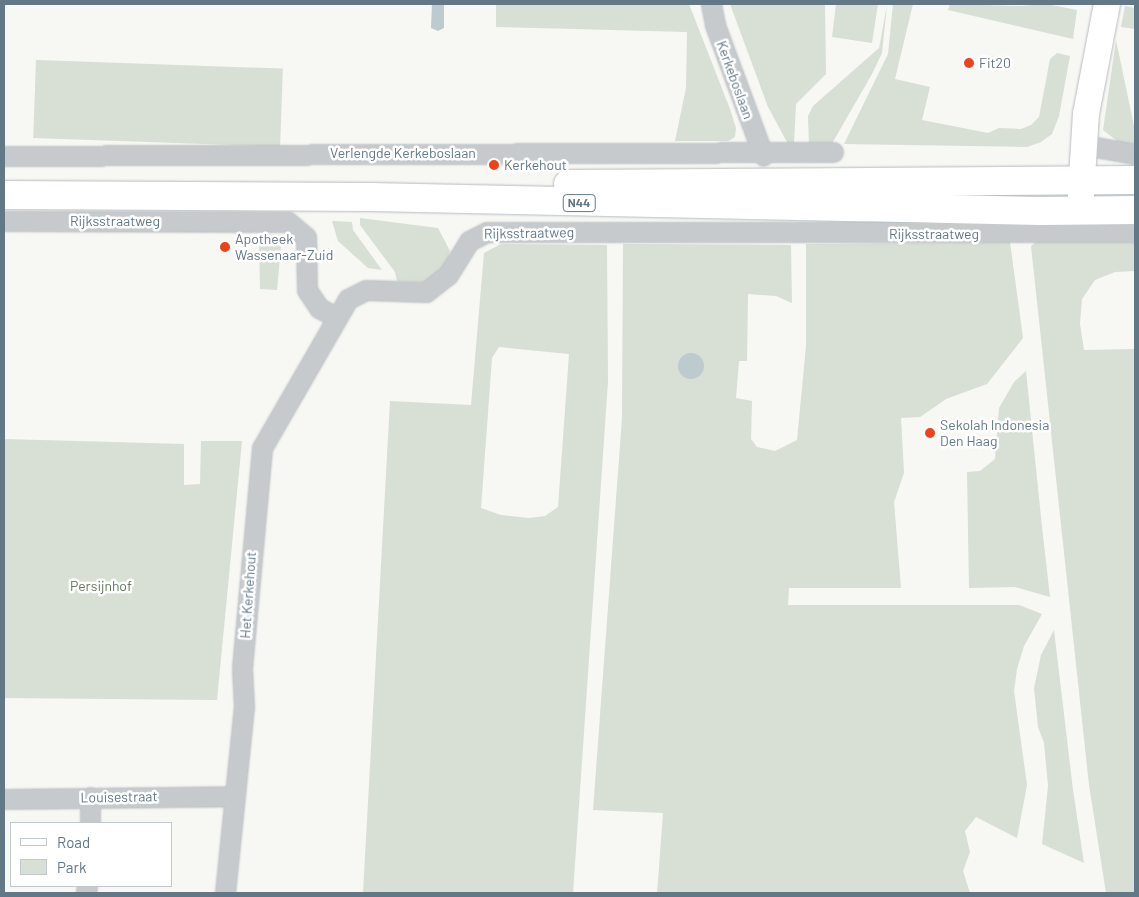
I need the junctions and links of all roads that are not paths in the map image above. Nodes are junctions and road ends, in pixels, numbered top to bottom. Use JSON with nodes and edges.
{"nodes":[{"id":1,"x":710,"y":4,"type":"edge"},
{"id":2,"x":1107,"y":4,"type":"edge"},
{"id":3,"x":1084,"y":144,"type":"junction"},
{"id":4,"x":832,"y":152,"type":"dead end"},
{"id":5,"x":1135,"y":154,"type":"edge"},
{"id":6,"x":763,"y":155,"type":"junction"},
{"id":7,"x":4,"y":156,"type":"edge"},
{"id":8,"x":4,"y":179,"type":"edge"},
{"id":9,"x":1081,"y":179,"type":"junction"},
{"id":10,"x":1135,"y":180,"type":"edge"},
{"id":11,"x":4,"y":195,"type":"edge"},
{"id":12,"x":1135,"y":210,"type":"edge"},
{"id":13,"x":1080,"y":211,"type":"junction"},
{"id":14,"x":4,"y":221,"type":"edge"},
{"id":15,"x":1135,"y":232,"type":"edge"},
{"id":16,"x":336,"y":317,"type":"junction"},
{"id":17,"x":234,"y":796,"type":"junction"},
{"id":18,"x":90,"y":797,"type":"junction"},
{"id":19,"x":4,"y":799,"type":"edge"},
{"id":20,"x":90,"y":822,"type":"edge"},
{"id":21,"x":225,"y":893,"type":"edge"}],
"edges":[{"from":1,"to":6,"type":"street","name":"Kerkeboslaan"},
{"from":2,"to":3,"type":"street"},
{"from":3,"to":5,"type":"street"},
{"from":3,"to":9,"type":"street"},
{"from":4,"to":6,"type":"street","name":"Verlengde Kerkeboslaan"},
{"from":6,"to":7,"type":"street","name":"Verlengde Kerkeboslaan"},
{"from":8,"to":9,"type":"main road","number":"N44"},
{"from":9,"to":10,"type":"main road","number":"N44"},
{"from":9,"to":13,"type":"street"},
{"from":11,"to":13,"type":"main road","name":"Rijksstraatweg","number":"N44"},
{"from":12,"to":13,"type":"main road","name":"Rijksstraatweg","number":"N44"},
{"from":14,"to":16,"type":"street","name":"Rijksstraatweg"},
{"from":15,"to":16,"type":"street","name":"Rijksstraatweg"},
{"from":16,"to":17,"type":"street","name":"Het Kerkehout"},
{"from":17,"to":18,"type":"street","name":"Louisestraat"},
{"from":17,"to":21,"type":"street","name":"Het Kerkehout"},
{"from":18,"to":19,"type":"street","name":"Louisestraat"},
{"from":18,"to":20,"type":"street"}]}
